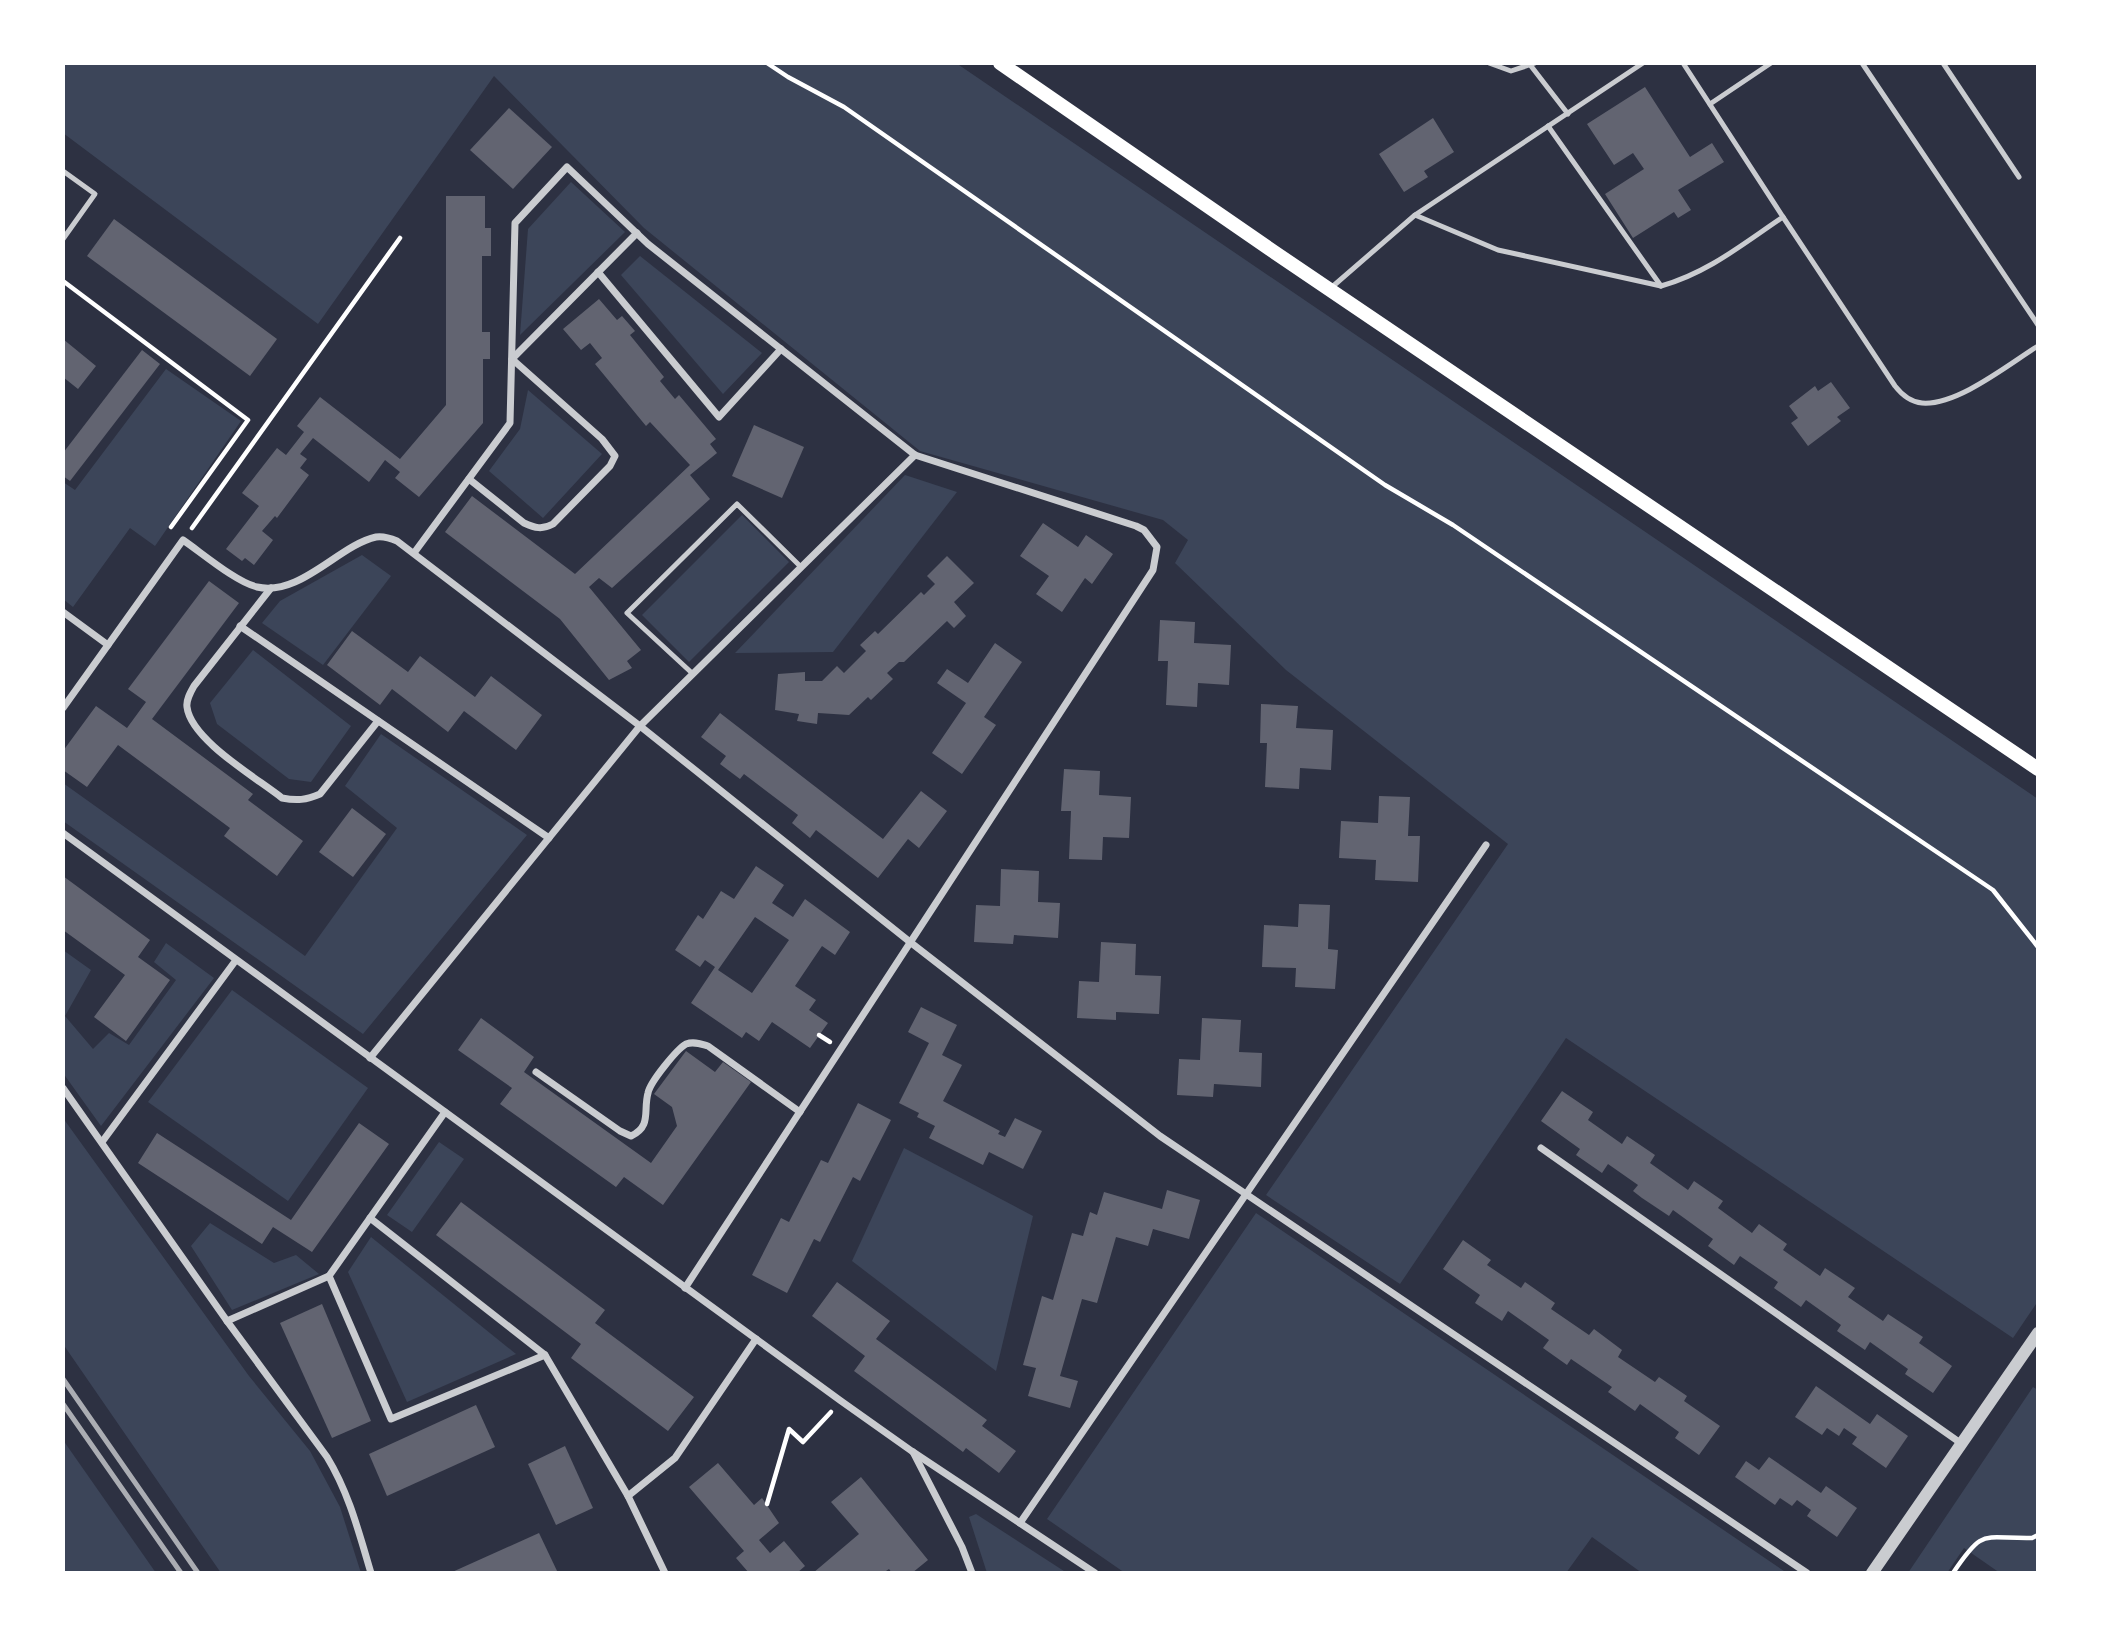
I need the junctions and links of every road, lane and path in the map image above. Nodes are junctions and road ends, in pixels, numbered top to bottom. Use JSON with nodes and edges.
{"nodes":[{"id":1,"x":767,"y":63,"type":"edge"},
{"id":2,"x":1000,"y":63,"type":"edge"},
{"id":3,"x":1489,"y":63,"type":"edge"},
{"id":4,"x":1643,"y":63,"type":"edge"},
{"id":5,"x":1683,"y":63,"type":"edge"},
{"id":6,"x":1771,"y":63,"type":"edge"},
{"id":7,"x":1863,"y":63,"type":"edge"},
{"id":8,"x":1943,"y":63,"type":"edge"},
{"id":9,"x":1533,"y":64,"type":"edge"},
{"id":10,"x":1710,"y":104,"type":"junction"},
{"id":11,"x":1567,"y":114,"type":"junction"},
{"id":12,"x":1548,"y":126,"type":"junction"},
{"id":13,"x":63,"y":170,"type":"edge"},
{"id":14,"x":2019,"y":177,"type":"dead end"},
{"id":15,"x":1415,"y":215,"type":"junction"},
{"id":16,"x":1783,"y":216,"type":"junction"},
{"id":17,"x":637,"y":233,"type":"junction"},
{"id":18,"x":400,"y":238,"type":"dead end"},
{"id":19,"x":63,"y":239,"type":"edge"},
{"id":20,"x":598,"y":272,"type":"junction"},
{"id":21,"x":63,"y":281,"type":"edge"},
{"id":22,"x":1661,"y":286,"type":"junction"},
{"id":23,"x":1329,"y":289,"type":"junction"},
{"id":24,"x":2038,"y":324,"type":"edge"},
{"id":25,"x":2038,"y":346,"type":"edge"},
{"id":26,"x":781,"y":349,"type":"junction"},
{"id":27,"x":512,"y":359,"type":"junction"},
{"id":28,"x":915,"y":455,"type":"junction"},
{"id":29,"x":469,"y":479,"type":"junction"},
{"id":30,"x":167,"y":533,"type":"dead end"},
{"id":31,"x":183,"y":540,"type":"junction"},
{"id":32,"x":414,"y":554,"type":"junction"},
{"id":33,"x":801,"y":567,"type":"junction"},
{"id":34,"x":271,"y":588,"type":"junction"},
{"id":35,"x":63,"y":612,"type":"edge"},
{"id":36,"x":240,"y":626,"type":"junction"},
{"id":37,"x":108,"y":645,"type":"junction"},
{"id":38,"x":693,"y":674,"type":"junction"},
{"id":39,"x":63,"y":708,"type":"edge"},
{"id":40,"x":378,"y":721,"type":"junction"},
{"id":41,"x":640,"y":726,"type":"junction"},
{"id":42,"x":2038,"y":769,"type":"edge"},
{"id":43,"x":63,"y":833,"type":"edge"},
{"id":44,"x":549,"y":838,"type":"junction"},
{"id":45,"x":1486,"y":845,"type":"dead end"},
{"id":46,"x":910,"y":942,"type":"junction"},
{"id":47,"x":2038,"y":947,"type":"edge"},
{"id":48,"x":236,"y":960,"type":"junction"},
{"id":49,"x":370,"y":1058,"type":"junction"},
{"id":50,"x":536,"y":1072,"type":"dead end"},
{"id":51,"x":63,"y":1088,"type":"edge"},
{"id":52,"x":445,"y":1112,"type":"junction"},
{"id":53,"x":800,"y":1112,"type":"junction"},
{"id":54,"x":102,"y":1142,"type":"junction"},
{"id":55,"x":1541,"y":1148,"type":"dead end"},
{"id":56,"x":1248,"y":1196,"type":"junction"},
{"id":57,"x":370,"y":1218,"type":"junction"},
{"id":58,"x":329,"y":1276,"type":"junction"},
{"id":59,"x":685,"y":1288,"type":"junction"},
{"id":60,"x":227,"y":1321,"type":"junction"},
{"id":61,"x":2038,"y":1333,"type":"edge"},
{"id":62,"x":756,"y":1339,"type":"junction"},
{"id":63,"x":545,"y":1355,"type":"junction"},
{"id":64,"x":842,"y":1401,"type":"junction"},
{"id":65,"x":1962,"y":1445,"type":"junction"},
{"id":66,"x":912,"y":1452,"type":"junction"},
{"id":67,"x":628,"y":1496,"type":"junction"},
{"id":68,"x":767,"y":1504,"type":"dead end"},
{"id":69,"x":1020,"y":1523,"type":"junction"},
{"id":70,"x":2038,"y":1535,"type":"edge"},
{"id":71,"x":371,"y":1573,"type":"edge"},
{"id":72,"x":664,"y":1573,"type":"edge"},
{"id":73,"x":972,"y":1573,"type":"edge"},
{"id":74,"x":1095,"y":1573,"type":"edge"},
{"id":75,"x":1807,"y":1573,"type":"edge"},
{"id":76,"x":1872,"y":1573,"type":"edge"},
{"id":77,"x":1953,"y":1573,"type":"edge"}],
"edges":[{"from":1,"to":47,"type":"path"},
{"from":2,"to":23,"type":"main road"},
{"from":3,"to":9,"type":"lane"},
{"from":4,"to":11,"type":"lane"},
{"from":5,"to":10,"type":"lane"},
{"from":6,"to":10,"type":"lane"},
{"from":7,"to":24,"type":"lane"},
{"from":8,"to":14,"type":"lane"},
{"from":9,"to":11,"type":"lane"},
{"from":10,"to":16,"type":"lane"},
{"from":11,"to":12,"type":"lane"},
{"from":12,"to":15,"type":"lane"},
{"from":12,"to":22,"type":"lane"},
{"from":13,"to":19,"type":"lane"},
{"from":15,"to":22,"type":"lane"},
{"from":15,"to":23,"type":"lane"},
{"from":16,"to":22,"type":"lane"},
{"from":16,"to":25,"type":"lane"},
{"from":17,"to":20,"type":"street"},
{"from":17,"to":26,"type":"street"},
{"from":17,"to":27,"type":"street"},
{"from":18,"to":31,"type":"path"},
{"from":20,"to":26,"type":"street"},
{"from":20,"to":27,"type":"street"},
{"from":21,"to":30,"type":"path"},
{"from":23,"to":42,"type":"main road"},
{"from":26,"to":28,"type":"street"},
{"from":27,"to":29,"type":"street"},
{"from":27,"to":29,"type":"street"},
{"from":28,"to":33,"type":"street"},
{"from":28,"to":46,"type":"street"},
{"from":29,"to":32,"type":"street"},
{"from":31,"to":34,"type":"street"},
{"from":31,"to":37,"type":"street"},
{"from":32,"to":34,"type":"street"},
{"from":32,"to":41,"type":"street"},
{"from":33,"to":38,"type":"street"},
{"from":33,"to":38,"type":"lane"},
{"from":34,"to":36,"type":"street"},
{"from":35,"to":37,"type":"street"},
{"from":36,"to":40,"type":"street"},
{"from":36,"to":40,"type":"street"},
{"from":37,"to":39,"type":"street"},
{"from":38,"to":41,"type":"street"},
{"from":40,"to":44,"type":"street"},
{"from":41,"to":44,"type":"street"},
{"from":41,"to":46,"type":"street"},
{"from":43,"to":48,"type":"street"},
{"from":44,"to":49,"type":"street"},
{"from":45,"to":56,"type":"street"},
{"from":46,"to":53,"type":"street"},
{"from":46,"to":56,"type":"street"},
{"from":48,"to":49,"type":"street"},
{"from":48,"to":54,"type":"street"},
{"from":49,"to":52,"type":"street"},
{"from":50,"to":53,"type":"street"},
{"from":51,"to":54,"type":"street"},
{"from":52,"to":57,"type":"street"},
{"from":52,"to":59,"type":"street"},
{"from":53,"to":59,"type":"street"},
{"from":54,"to":60,"type":"street"},
{"from":55,"to":65,"type":"street"},
{"from":56,"to":69,"type":"street"},
{"from":56,"to":75,"type":"street"},
{"from":57,"to":58,"type":"street"},
{"from":57,"to":63,"type":"street"},
{"from":58,"to":60,"type":"street"},
{"from":58,"to":63,"type":"street"},
{"from":59,"to":62,"type":"street"},
{"from":60,"to":71,"type":"street"},
{"from":61,"to":65,"type":"street"},
{"from":62,"to":64,"type":"street"},
{"from":62,"to":67,"type":"street"},
{"from":63,"to":67,"type":"street"},
{"from":64,"to":66,"type":"street"},
{"from":64,"to":68,"type":"path"},
{"from":65,"to":76,"type":"street"},
{"from":66,"to":69,"type":"street"},
{"from":66,"to":73,"type":"street"},
{"from":67,"to":72,"type":"street"},
{"from":69,"to":74,"type":"street"},
{"from":70,"to":77,"type":"path"}]}
